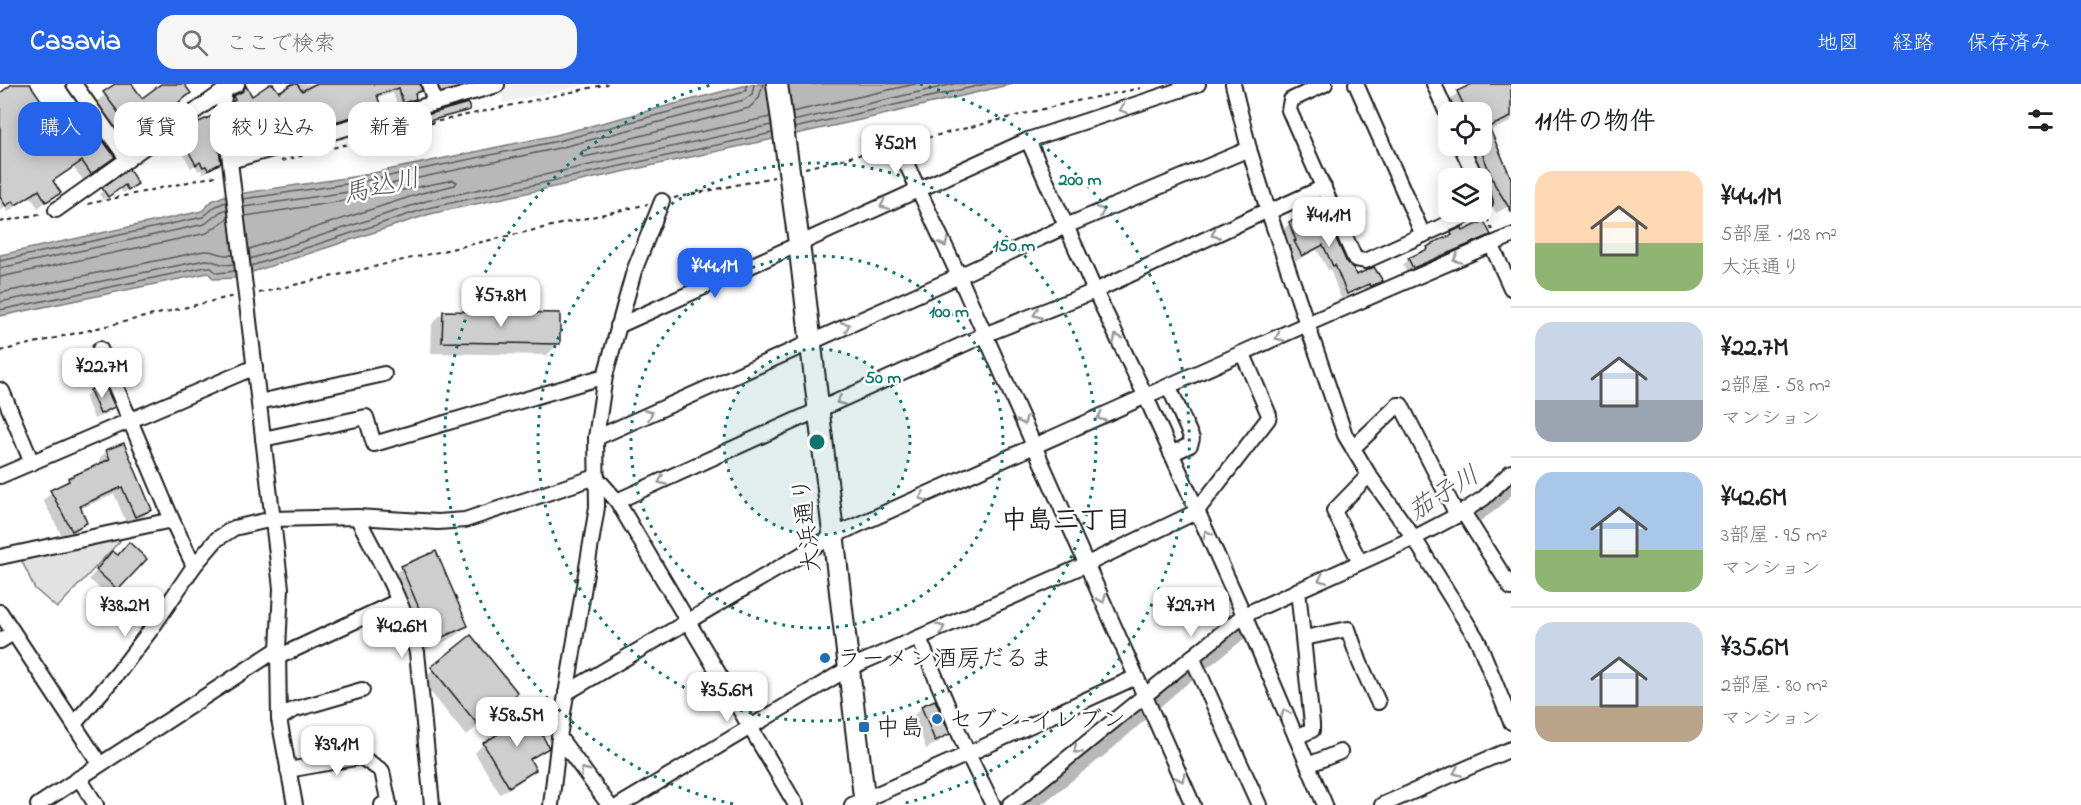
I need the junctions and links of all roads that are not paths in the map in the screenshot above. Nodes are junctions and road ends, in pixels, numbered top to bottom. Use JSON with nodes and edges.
{"nodes":[{"id":1,"x":74,"y":84,"type":"edge"},
{"id":2,"x":429,"y":84,"type":"edge"},
{"id":3,"x":777,"y":84,"type":"edge"},
{"id":4,"x":1198,"y":84,"type":"edge"},
{"id":5,"x":1233,"y":84,"type":"edge"},
{"id":6,"x":1325,"y":84,"type":"edge"},
{"id":7,"x":1356,"y":84,"type":"edge"},
{"id":8,"x":1434,"y":84,"type":"edge"},
{"id":9,"x":497,"y":85,"type":"edge"},
{"id":10,"x":227,"y":86,"type":"edge"},
{"id":11,"x":435,"y":102,"type":"junction"},
{"id":12,"x":1442,"y":102,"type":"edge"},
{"id":13,"x":1028,"y":140,"type":"junction"},
{"id":14,"x":898,"y":146,"type":"road end"},
{"id":15,"x":1249,"y":149,"type":"junction"},
{"id":16,"x":128,"y":160,"type":"junction"},
{"id":17,"x":230,"y":167,"type":"junction"},
{"id":18,"x":1324,"y":187,"type":"junction"},
{"id":19,"x":920,"y":189,"type":"junction"},
{"id":20,"x":662,"y":201,"type":"road end"},
{"id":21,"x":57,"y":210,"type":"dead end"},
{"id":22,"x":1269,"y":211,"type":"junction"},
{"id":23,"x":1452,"y":222,"type":"edge"},
{"id":24,"x":1066,"y":226,"type":"junction"},
{"id":25,"x":1423,"y":235,"type":"junction"},
{"id":26,"x":1500,"y":241,"type":"edge"},
{"id":27,"x":799,"y":243,"type":"junction"},
{"id":28,"x":959,"y":276,"type":"junction"},
{"id":29,"x":1511,"y":288,"type":"edge"},
{"id":30,"x":1095,"y":291,"type":"junction"},
{"id":31,"x":1307,"y":324,"type":"junction"},
{"id":32,"x":618,"y":326,"type":"junction"},
{"id":33,"x":984,"y":335,"type":"junction"},
{"id":34,"x":810,"y":342,"type":"junction"},
{"id":35,"x":100,"y":349,"type":"dead end"},
{"id":36,"x":1244,"y":354,"type":"junction"},
{"id":37,"x":255,"y":367,"type":"junction"},
{"id":38,"x":384,"y":374,"type":"dead end"},
{"id":39,"x":605,"y":376,"type":"junction"},
{"id":40,"x":1169,"y":387,"type":"junction"},
{"id":41,"x":0,"y":390,"type":"edge"},
{"id":42,"x":1146,"y":397,"type":"junction"},
{"id":43,"x":260,"y":402,"type":"junction"},
{"id":44,"x":819,"y":410,"type":"junction"},
{"id":45,"x":131,"y":419,"type":"junction"},
{"id":46,"x":596,"y":438,"type":"junction"},
{"id":47,"x":263,"y":439,"type":"junction"},
{"id":48,"x":1035,"y":448,"type":"junction"},
{"id":49,"x":1353,"y":448,"type":"junction"},
{"id":50,"x":1171,"y":454,"type":"junction"},
{"id":51,"x":32,"y":463,"type":"junction"},
{"id":52,"x":1511,"y":472,"type":"edge"},
{"id":53,"x":1369,"y":475,"type":"junction"},
{"id":54,"x":0,"y":476,"type":"edge"},
{"id":55,"x":596,"y":477,"type":"junction"},
{"id":56,"x":617,"y":501,"type":"junction"},
{"id":57,"x":1196,"y":512,"type":"junction"},
{"id":58,"x":1463,"y":515,"type":"junction"},
{"id":59,"x":357,"y":517,"type":"junction"},
{"id":60,"x":273,"y":519,"type":"junction"},
{"id":61,"x":172,"y":520,"type":"junction"},
{"id":62,"x":833,"y":536,"type":"junction"},
{"id":63,"x":1416,"y":541,"type":"junction"},
{"id":64,"x":0,"y":558,"type":"edge"},
{"id":65,"x":1360,"y":562,"type":"junction"},
{"id":66,"x":1087,"y":564,"type":"junction"},
{"id":67,"x":194,"y":566,"type":"junction"},
{"id":68,"x":1511,"y":588,"type":"edge"},
{"id":69,"x":1298,"y":590,"type":"junction"},
{"id":70,"x":398,"y":601,"type":"junction"},
{"id":71,"x":0,"y":612,"type":"edge"},
{"id":72,"x":1244,"y":615,"type":"junction"},
{"id":73,"x":688,"y":622,"type":"junction"},
{"id":74,"x":13,"y":633,"type":"junction"},
{"id":75,"x":919,"y":638,"type":"junction"},
{"id":76,"x":1304,"y":638,"type":"junction"},
{"id":77,"x":0,"y":641,"type":"edge"},
{"id":78,"x":278,"y":653,"type":"junction"},
{"id":79,"x":1192,"y":657,"type":"junction"},
{"id":80,"x":849,"y":668,"type":"junction"},
{"id":81,"x":1136,"y":677,"type":"junction"},
{"id":82,"x":362,"y":690,"type":"dead end"},
{"id":83,"x":566,"y":693,"type":"junction"},
{"id":84,"x":1144,"y":695,"type":"junction"},
{"id":85,"x":1378,"y":702,"type":"dead end"},
{"id":86,"x":1508,"y":703,"type":"edge"},
{"id":87,"x":279,"y":719,"type":"junction"},
{"id":88,"x":1511,"y":722,"type":"edge"},
{"id":89,"x":74,"y":724,"type":"junction"},
{"id":90,"x":750,"y":728,"type":"junction"},
{"id":91,"x":1296,"y":737,"type":"junction"},
{"id":92,"x":559,"y":738,"type":"junction"},
{"id":93,"x":1511,"y":749,"type":"edge"},
{"id":94,"x":1340,"y":752,"type":"dead end"},
{"id":95,"x":968,"y":754,"type":"junction"},
{"id":96,"x":100,"y":765,"type":"junction"},
{"id":97,"x":1308,"y":765,"type":"junction"},
{"id":98,"x":288,"y":770,"type":"junction"},
{"id":99,"x":79,"y":778,"type":"junction"},
{"id":100,"x":860,"y":803,"type":"edge"},
{"id":101,"x":38,"y":805,"type":"edge"},
{"id":102,"x":96,"y":805,"type":"edge"},
{"id":103,"x":295,"y":805,"type":"edge"},
{"id":104,"x":382,"y":805,"type":"edge"},
{"id":105,"x":432,"y":805,"type":"edge"},
{"id":106,"x":551,"y":805,"type":"edge"},
{"id":107,"x":609,"y":805,"type":"edge"},
{"id":108,"x":620,"y":805,"type":"edge"},
{"id":109,"x":796,"y":805,"type":"edge"},
{"id":110,"x":993,"y":805,"type":"edge"},
{"id":111,"x":1010,"y":805,"type":"edge"},
{"id":112,"x":1193,"y":805,"type":"edge"},
{"id":113,"x":1259,"y":805,"type":"edge"},
{"id":114,"x":1325,"y":805,"type":"edge"},
{"id":115,"x":1382,"y":805,"type":"edge"}],
"edges":[{"from":1,"to":16,"type":"street"},
{"from":2,"to":11,"type":"street"},
{"from":3,"to":27,"type":"street","name":"大浜通り"},
{"from":4,"to":13,"type":"street","one_way":true},
{"from":5,"to":15,"type":"street"},
{"from":6,"to":18,"type":"street"},
{"from":7,"to":25,"type":"street"},
{"from":8,"to":12,"type":"street"},
{"from":9,"to":11,"type":"street"},
{"from":10,"to":16,"type":"street"},
{"from":10,"to":17,"type":"street"},
{"from":11,"to":17,"type":"street"},
{"from":13,"to":19,"type":"street"},
{"from":13,"to":24,"type":"street"},
{"from":14,"to":19,"type":"street"},
{"from":15,"to":22,"type":"street"},
{"from":24,"to":15,"type":"street","one_way":true},
{"from":16,"to":21,"type":"street"},
{"from":17,"to":37,"type":"street"},
{"from":18,"to":22,"type":"street"},
{"from":18,"to":25,"type":"street"},
{"from":19,"to":27,"type":"street","one_way":true},
{"from":19,"to":28,"type":"street","one_way":true},
{"from":20,"to":32,"type":"street"},
{"from":22,"to":30,"type":"street","one_way":true},
{"from":22,"to":31,"type":"street"},
{"from":23,"to":25,"type":"street"},
{"from":24,"to":28,"type":"street"},
{"from":24,"to":30,"type":"street"},
{"from":26,"to":29,"type":"street"},
{"from":26,"to":31,"type":"street","one_way":true},
{"from":27,"to":32,"type":"street"},
{"from":27,"to":34,"type":"street","name":"大浜通り"},
{"from":28,"to":33,"type":"street"},
{"from":34,"to":28,"type":"street","one_way":true},
{"from":30,"to":33,"type":"street","one_way":true},
{"from":42,"to":30,"type":"street","one_way":true},
{"from":31,"to":36,"type":"street","one_way":true},
{"from":31,"to":49,"type":"street"},
{"from":32,"to":39,"type":"street"},
{"from":33,"to":44,"type":"street","one_way":true},
{"from":33,"to":48,"type":"street","one_way":true},
{"from":34,"to":44,"type":"street","name":"大浜通り"},
{"from":46,"to":34,"type":"street","one_way":true},
{"from":35,"to":45,"type":"street"},
{"from":36,"to":40,"type":"street"},
{"from":36,"to":57,"type":"street"},
{"from":37,"to":43,"type":"street"},
{"from":37,"to":45,"type":"street"},
{"from":38,"to":43,"type":"street"},
{"from":39,"to":46,"type":"street"},
{"from":39,"to":47,"type":"street"},
{"from":40,"to":42,"type":"street"},
{"from":40,"to":50,"type":"street"},
{"from":41,"to":51,"type":"street"},
{"from":42,"to":48,"type":"street","one_way":true},
{"from":42,"to":50,"type":"street"},
{"from":43,"to":47,"type":"street"},
{"from":44,"to":56,"type":"street","one_way":true},
{"from":44,"to":62,"type":"street","name":"大浜通り"},
{"from":45,"to":51,"type":"street"},
{"from":45,"to":61,"type":"street"},
{"from":46,"to":55,"type":"street"},
{"from":47,"to":60,"type":"street"},
{"from":48,"to":62,"type":"street","one_way":true},
{"from":48,"to":66,"type":"street"},
{"from":49,"to":53,"type":"street"},
{"from":49,"to":58,"type":"street"},
{"from":50,"to":57,"type":"street"},
{"from":51,"to":54,"type":"street"},
{"from":52,"to":58,"type":"street"},
{"from":53,"to":63,"type":"street"},
{"from":53,"to":65,"type":"street"},
{"from":55,"to":56,"type":"street"},
{"from":55,"to":59,"type":"street"},
{"from":55,"to":83,"type":"street"},
{"from":56,"to":73,"type":"street"},
{"from":57,"to":66,"type":"street"},
{"from":72,"to":57,"type":"street","one_way":true},
{"from":58,"to":63,"type":"street"},
{"from":58,"to":68,"type":"street"},
{"from":59,"to":60,"type":"street"},
{"from":59,"to":70,"type":"street"},
{"from":60,"to":67,"type":"street"},
{"from":60,"to":78,"type":"street"},
{"from":61,"to":64,"type":"street"},
{"from":61,"to":67,"type":"street"},
{"from":62,"to":73,"type":"street"},
{"from":62,"to":80,"type":"street","name":"大浜通り"},
{"from":63,"to":65,"type":"street"},
{"from":63,"to":86,"type":"street"},
{"from":65,"to":69,"type":"street","one_way":true},
{"from":75,"to":66,"type":"street","one_way":true},
{"from":66,"to":81,"type":"street","one_way":true},
{"from":67,"to":89,"type":"street"},
{"from":69,"to":72,"type":"street"},
{"from":69,"to":76,"type":"street"},
{"from":70,"to":78,"type":"street"},
{"from":70,"to":105,"type":"street"},
{"from":71,"to":74,"type":"street"},
{"from":72,"to":79,"type":"street"},
{"from":91,"to":72,"type":"street","one_way":true},
{"from":73,"to":83,"type":"street"},
{"from":73,"to":90,"type":"street"},
{"from":74,"to":77,"type":"street"},
{"from":74,"to":89,"type":"street"},
{"from":75,"to":80,"type":"street"},
{"from":75,"to":95,"type":"street"},
{"from":76,"to":85,"type":"street"},
{"from":76,"to":91,"type":"street"},
{"from":78,"to":87,"type":"street"},
{"from":78,"to":96,"type":"street"},
{"from":79,"to":84,"type":"street"},
{"from":79,"to":113,"type":"street"},
{"from":80,"to":90,"type":"street"},
{"from":80,"to":100,"type":"street","name":"大浜通り"},
{"from":81,"to":84,"type":"street"},
{"from":81,"to":95,"type":"street"},
{"from":82,"to":87,"type":"street"},
{"from":83,"to":92,"type":"street"},
{"from":84,"to":111,"type":"street","one_way":true},
{"from":84,"to":112,"type":"street","one_way":true},
{"from":86,"to":88,"type":"street"},
{"from":87,"to":98,"type":"street"},
{"from":89,"to":96,"type":"street"},
{"from":90,"to":108,"type":"street"},
{"from":90,"to":109,"type":"street"},
{"from":91,"to":97,"type":"street"},
{"from":92,"to":106,"type":"street"},
{"from":107,"to":92,"type":"street","one_way":true},
{"from":93,"to":115,"type":"street","one_way":true},
{"from":94,"to":97,"type":"street"},
{"from":95,"to":100,"type":"street"},
{"from":95,"to":110,"type":"street"},
{"from":96,"to":99,"type":"street"},
{"from":97,"to":114,"type":"street"},
{"from":98,"to":103,"type":"street"},
{"from":98,"to":104,"type":"street"},
{"from":99,"to":101,"type":"street"},
{"from":99,"to":102,"type":"street"}]}
